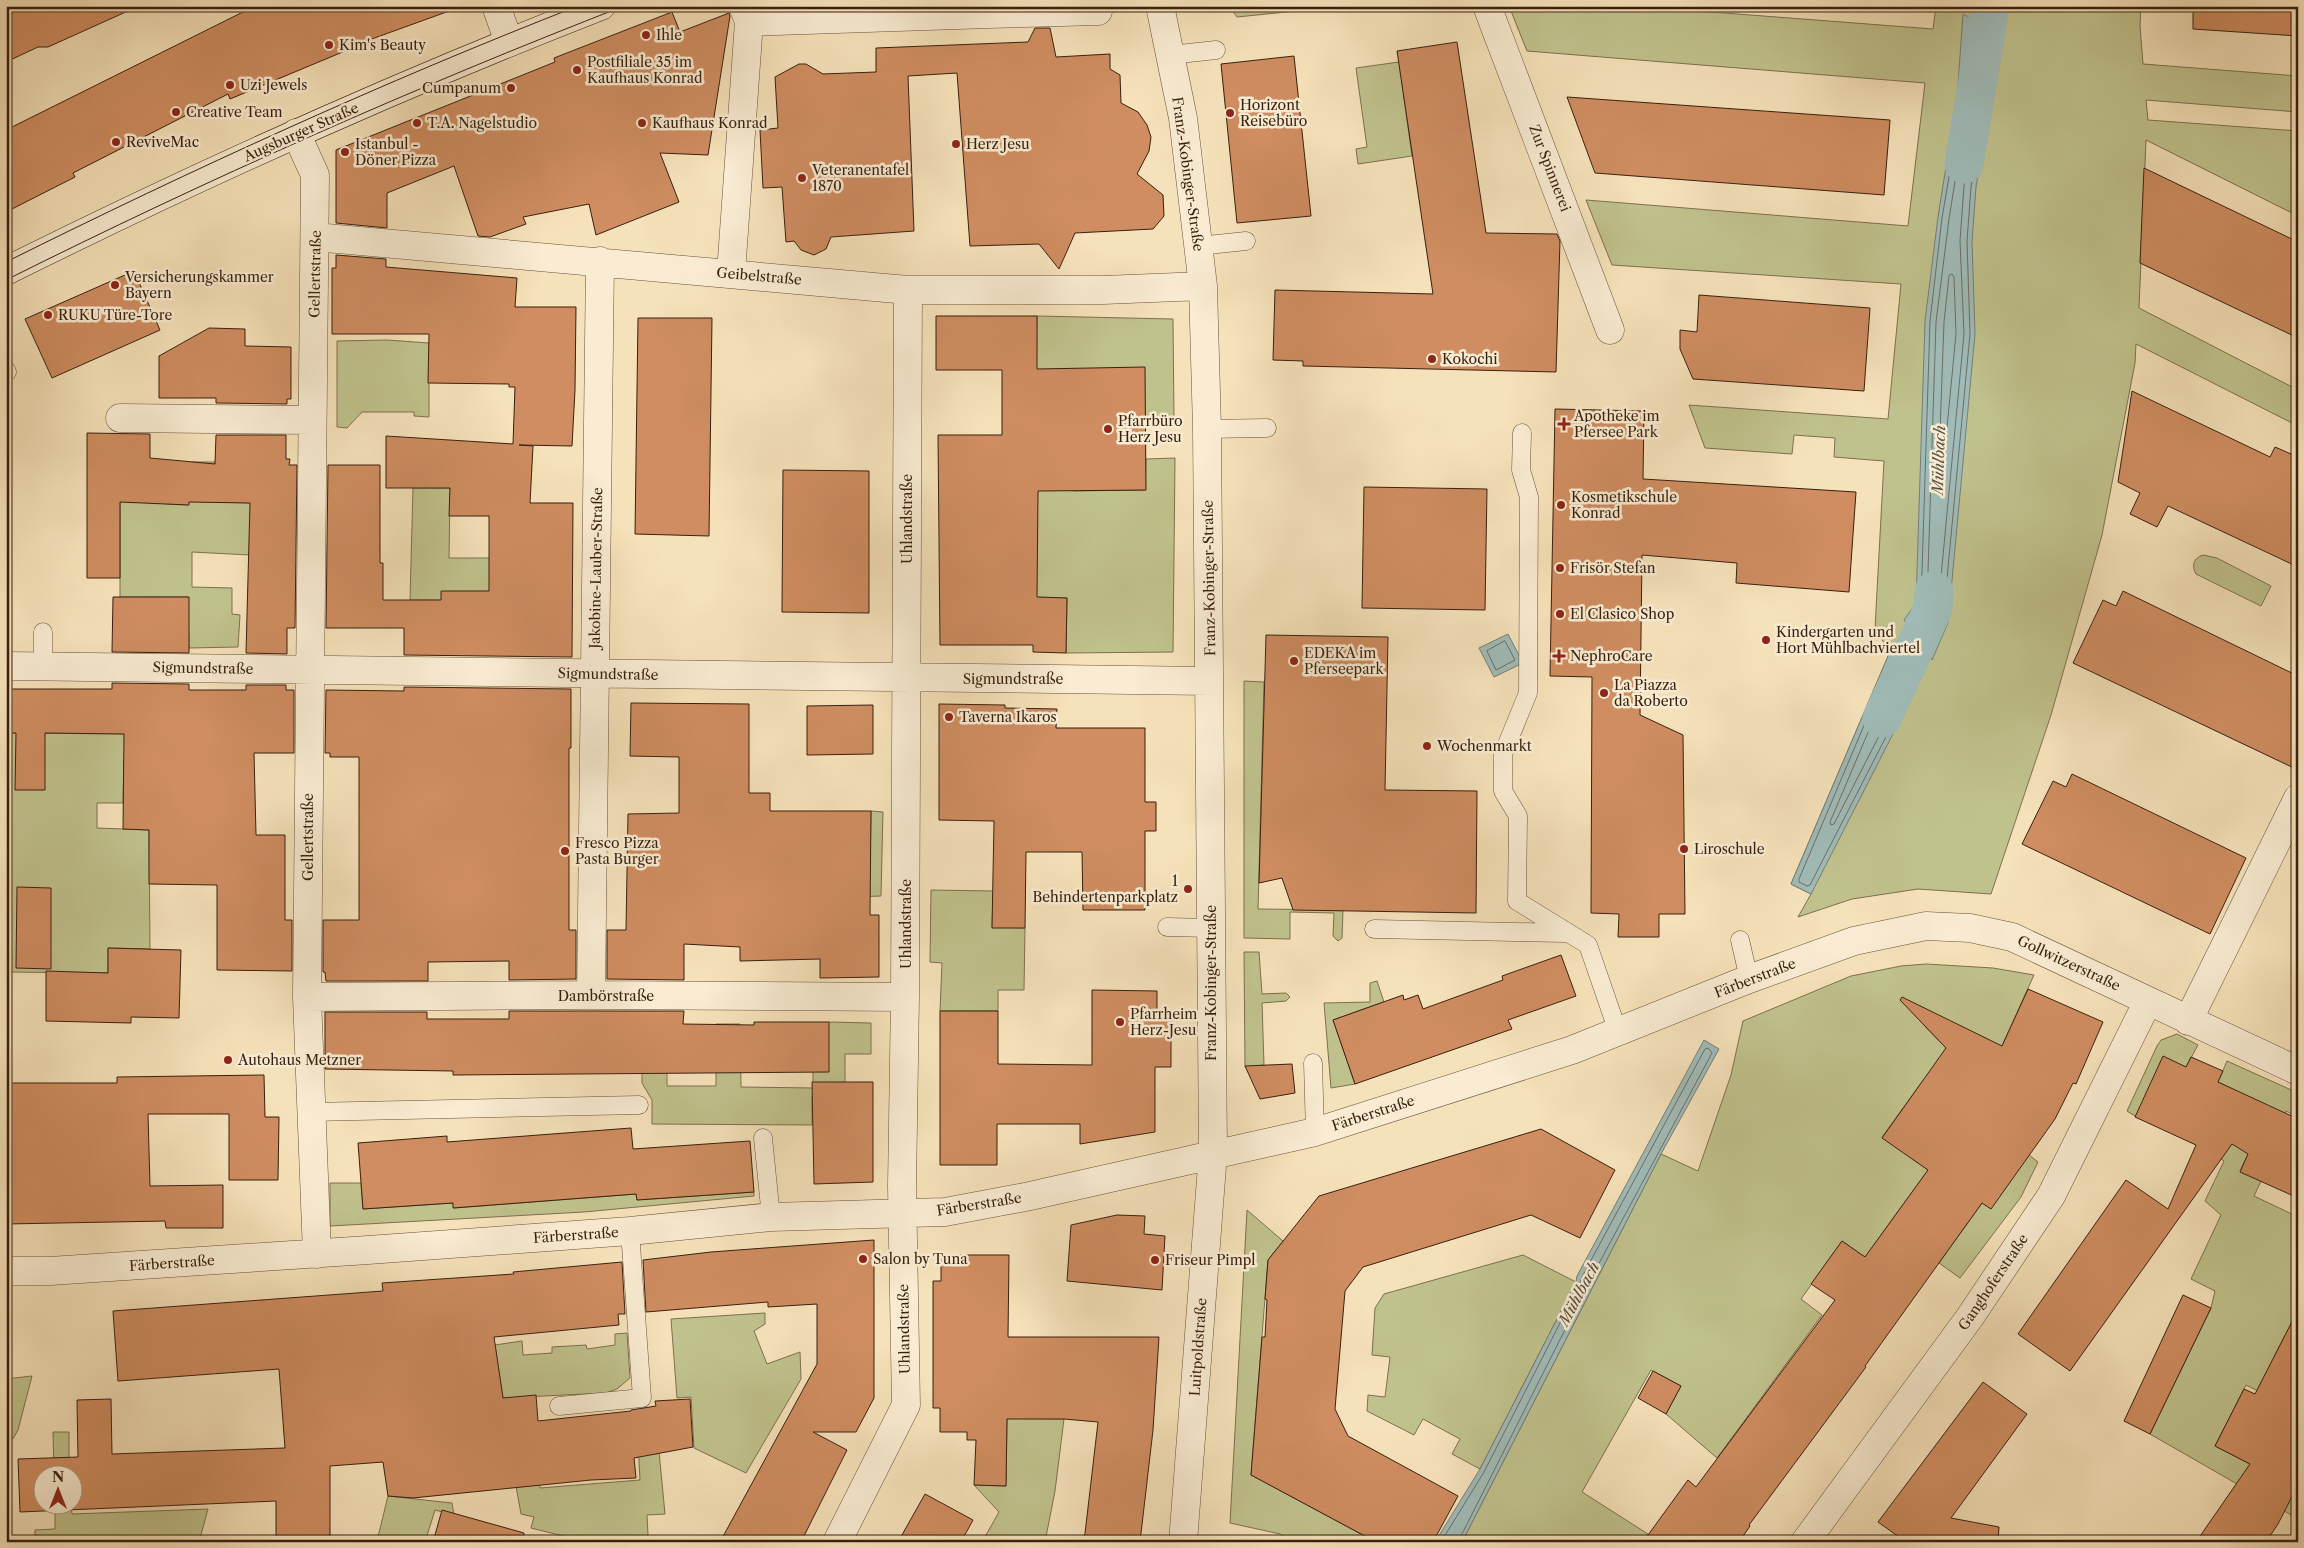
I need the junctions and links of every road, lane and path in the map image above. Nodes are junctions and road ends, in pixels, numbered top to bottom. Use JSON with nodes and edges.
{"nodes":[{"id":1,"x":496,"y":6,"type":"edge"},
{"id":2,"x":601,"y":6,"type":"edge"},
{"id":3,"x":1160,"y":6,"type":"edge"},
{"id":4,"x":1487,"y":6,"type":"edge"},
{"id":5,"x":988,"y":10,"type":"edge"},
{"id":6,"x":1098,"y":11,"type":"dead end"},
{"id":7,"x":746,"y":14,"type":"edge"},
{"id":8,"x":509,"y":42,"type":"junction"},
{"id":9,"x":1216,"y":50,"type":"dead end"},
{"id":10,"x":1170,"y":55,"type":"junction"},
{"id":11,"x":296,"y":133,"type":"junction"},
{"id":12,"x":315,"y":237,"type":"junction"},
{"id":13,"x":1246,"y":241,"type":"dead end"},
{"id":14,"x":1198,"y":246,"type":"junction"},
{"id":15,"x":600,"y":261,"type":"junction"},
{"id":16,"x":6,"y":271,"type":"edge"},
{"id":17,"x":731,"y":273,"type":"junction"},
{"id":18,"x":1203,"y":286,"type":"junction"},
{"id":19,"x":908,"y":290,"type":"junction"},
{"id":20,"x":1610,"y":330,"type":"dead end"},
{"id":21,"x":120,"y":418,"type":"dead end"},
{"id":22,"x":312,"y":420,"type":"junction"},
{"id":23,"x":1267,"y":428,"type":"dead end"},
{"id":24,"x":1207,"y":429,"type":"junction"},
{"id":25,"x":1522,"y":433,"type":"dead end"},
{"id":26,"x":43,"y":632,"type":"dead end"},
{"id":27,"x":6,"y":666,"type":"edge"},
{"id":28,"x":43,"y":666,"type":"junction"},
{"id":29,"x":310,"y":669,"type":"junction"},
{"id":30,"x":595,"y":674,"type":"junction"},
{"id":31,"x":907,"y":679,"type":"junction"},
{"id":32,"x":1209,"y":681,"type":"junction"},
{"id":33,"x":2298,"y":798,"type":"edge"},
{"id":34,"x":1167,"y":927,"type":"dead end"},
{"id":35,"x":1211,"y":928,"type":"junction"},
{"id":36,"x":1374,"y":929,"type":"dead end"},
{"id":37,"x":1567,"y":932,"type":"junction"},
{"id":38,"x":1740,"y":940,"type":"dead end"},
{"id":39,"x":1854,"y":940,"type":"joint"},
{"id":40,"x":1749,"y":979,"type":"junction"},
{"id":41,"x":590,"y":995,"type":"junction"},
{"id":42,"x":307,"y":997,"type":"junction"},
{"id":43,"x":905,"y":997,"type":"junction"},
{"id":44,"x":2148,"y":1001,"type":"junction"},
{"id":45,"x":2188,"y":1021,"type":"junction"},
{"id":46,"x":1618,"y":1032,"type":"junction"},
{"id":47,"x":1313,"y":1063,"type":"dead end"},
{"id":48,"x":2296,"y":1064,"type":"edge"},
{"id":49,"x":639,"y":1105,"type":"dead end"},
{"id":50,"x":310,"y":1112,"type":"junction"},
{"id":51,"x":1315,"y":1132,"type":"junction"},
{"id":52,"x":764,"y":1138,"type":"dead end"},
{"id":53,"x":1213,"y":1153,"type":"junction"},
{"id":54,"x":902,"y":1212,"type":"junction"},
{"id":55,"x":771,"y":1217,"type":"junction"},
{"id":56,"x":630,"y":1231,"type":"junction"},
{"id":57,"x":317,"y":1254,"type":"junction"},
{"id":58,"x":6,"y":1271,"type":"edge"},
{"id":59,"x":559,"y":1406,"type":"dead end"},
{"id":60,"x":1812,"y":1539,"type":"edge"},
{"id":61,"x":837,"y":1542,"type":"edge"},
{"id":62,"x":1183,"y":1542,"type":"edge"}],
"edges":[{"from":1,"to":8,"type":"street"},
{"from":2,"to":8,"type":"street","name":"Augsburger Straße"},
{"from":3,"to":10,"type":"street","name":"Franz-Kobinger-Straße"},
{"from":4,"to":20,"type":"street","name":"Zur Spinnerei"},
{"from":5,"to":6,"type":"street"},
{"from":5,"to":7,"type":"street"},
{"from":7,"to":17,"type":"street"},
{"from":8,"to":11,"type":"street","name":"Augsburger Straße"},
{"from":9,"to":10,"type":"lane"},
{"from":10,"to":14,"type":"street","name":"Franz-Kobinger-Straße"},
{"from":11,"to":12,"type":"street","name":"Gellertstraße"},
{"from":11,"to":16,"type":"street","name":"Augsburger Straße"},
{"from":12,"to":15,"type":"street","name":"Geibelstraße"},
{"from":12,"to":22,"type":"street","name":"Gellertstraße"},
{"from":13,"to":14,"type":"lane"},
{"from":14,"to":18,"type":"street","name":"Franz-Kobinger-Straße"},
{"from":15,"to":17,"type":"street","name":"Geibelstraße"},
{"from":15,"to":30,"type":"street","name":"Jakobine-Lauber-Straße"},
{"from":17,"to":19,"type":"street","name":"Geibelstraße"},
{"from":18,"to":19,"type":"street","name":"Geibelstraße"},
{"from":18,"to":24,"type":"street","name":"Franz-Kobinger-Straße"},
{"from":19,"to":31,"type":"street","name":"Uhlandstraße"},
{"from":21,"to":22,"type":"street"},
{"from":22,"to":29,"type":"street","name":"Gellertstraße"},
{"from":23,"to":24,"type":"lane"},
{"from":24,"to":32,"type":"street","name":"Franz-Kobinger-Straße"},
{"from":25,"to":37,"type":"lane"},
{"from":26,"to":28,"type":"lane"},
{"from":27,"to":28,"type":"street","name":"Sigmundstraße"},
{"from":28,"to":29,"type":"street","name":"Sigmundstraße"},
{"from":29,"to":30,"type":"street","name":"Sigmundstraße"},
{"from":29,"to":42,"type":"street","name":"Gellertstraße"},
{"from":30,"to":31,"type":"street","name":"Sigmundstraße"},
{"from":30,"to":41,"type":"street","name":"Jakobine-Lauber-Straße"},
{"from":31,"to":32,"type":"street","name":"Sigmundstraße"},
{"from":31,"to":43,"type":"street","name":"Uhlandstraße"},
{"from":32,"to":35,"type":"street","name":"Franz-Kobinger-Straße"},
{"from":33,"to":45,"type":"street"},
{"from":34,"to":35,"type":"lane"},
{"from":35,"to":53,"type":"street","name":"Franz-Kobinger-Straße"},
{"from":36,"to":37,"type":"lane"},
{"from":37,"to":46,"type":"lane"},
{"from":38,"to":40,"type":"lane"},
{"from":39,"to":40,"type":"street","name":"Färberstraße"},
{"from":39,"to":44,"type":"street","name":"Gollwitzerstraße"},
{"from":40,"to":46,"type":"street","name":"Färberstraße"},
{"from":41,"to":42,"type":"street","name":"Dambörstraße"},
{"from":41,"to":43,"type":"street","name":"Dambörstraße"},
{"from":42,"to":50,"type":"street","name":"Gellertstraße"},
{"from":43,"to":54,"type":"street","name":"Uhlandstraße"},
{"from":44,"to":45,"type":"street","name":"Gollwitzerstraße"},
{"from":44,"to":60,"type":"street","name":"Ganghoferstraße"},
{"from":45,"to":48,"type":"street","name":"Gollwitzerstraße"},
{"from":46,"to":51,"type":"street","name":"Färberstraße"},
{"from":47,"to":51,"type":"lane"},
{"from":49,"to":50,"type":"lane"},
{"from":50,"to":57,"type":"street","name":"Gellertstraße"},
{"from":51,"to":53,"type":"street","name":"Färberstraße"},
{"from":52,"to":55,"type":"lane"},
{"from":53,"to":54,"type":"street","name":"Färberstraße"},
{"from":53,"to":62,"type":"street","name":"Luitpoldstraße"},
{"from":54,"to":55,"type":"street","name":"Färberstraße"},
{"from":54,"to":61,"type":"street","name":"Uhlandstraße"},
{"from":55,"to":56,"type":"street","name":"Färberstraße"},
{"from":56,"to":57,"type":"street","name":"Färberstraße"},
{"from":56,"to":59,"type":"lane"},
{"from":57,"to":58,"type":"street","name":"Färberstraße"}]}
